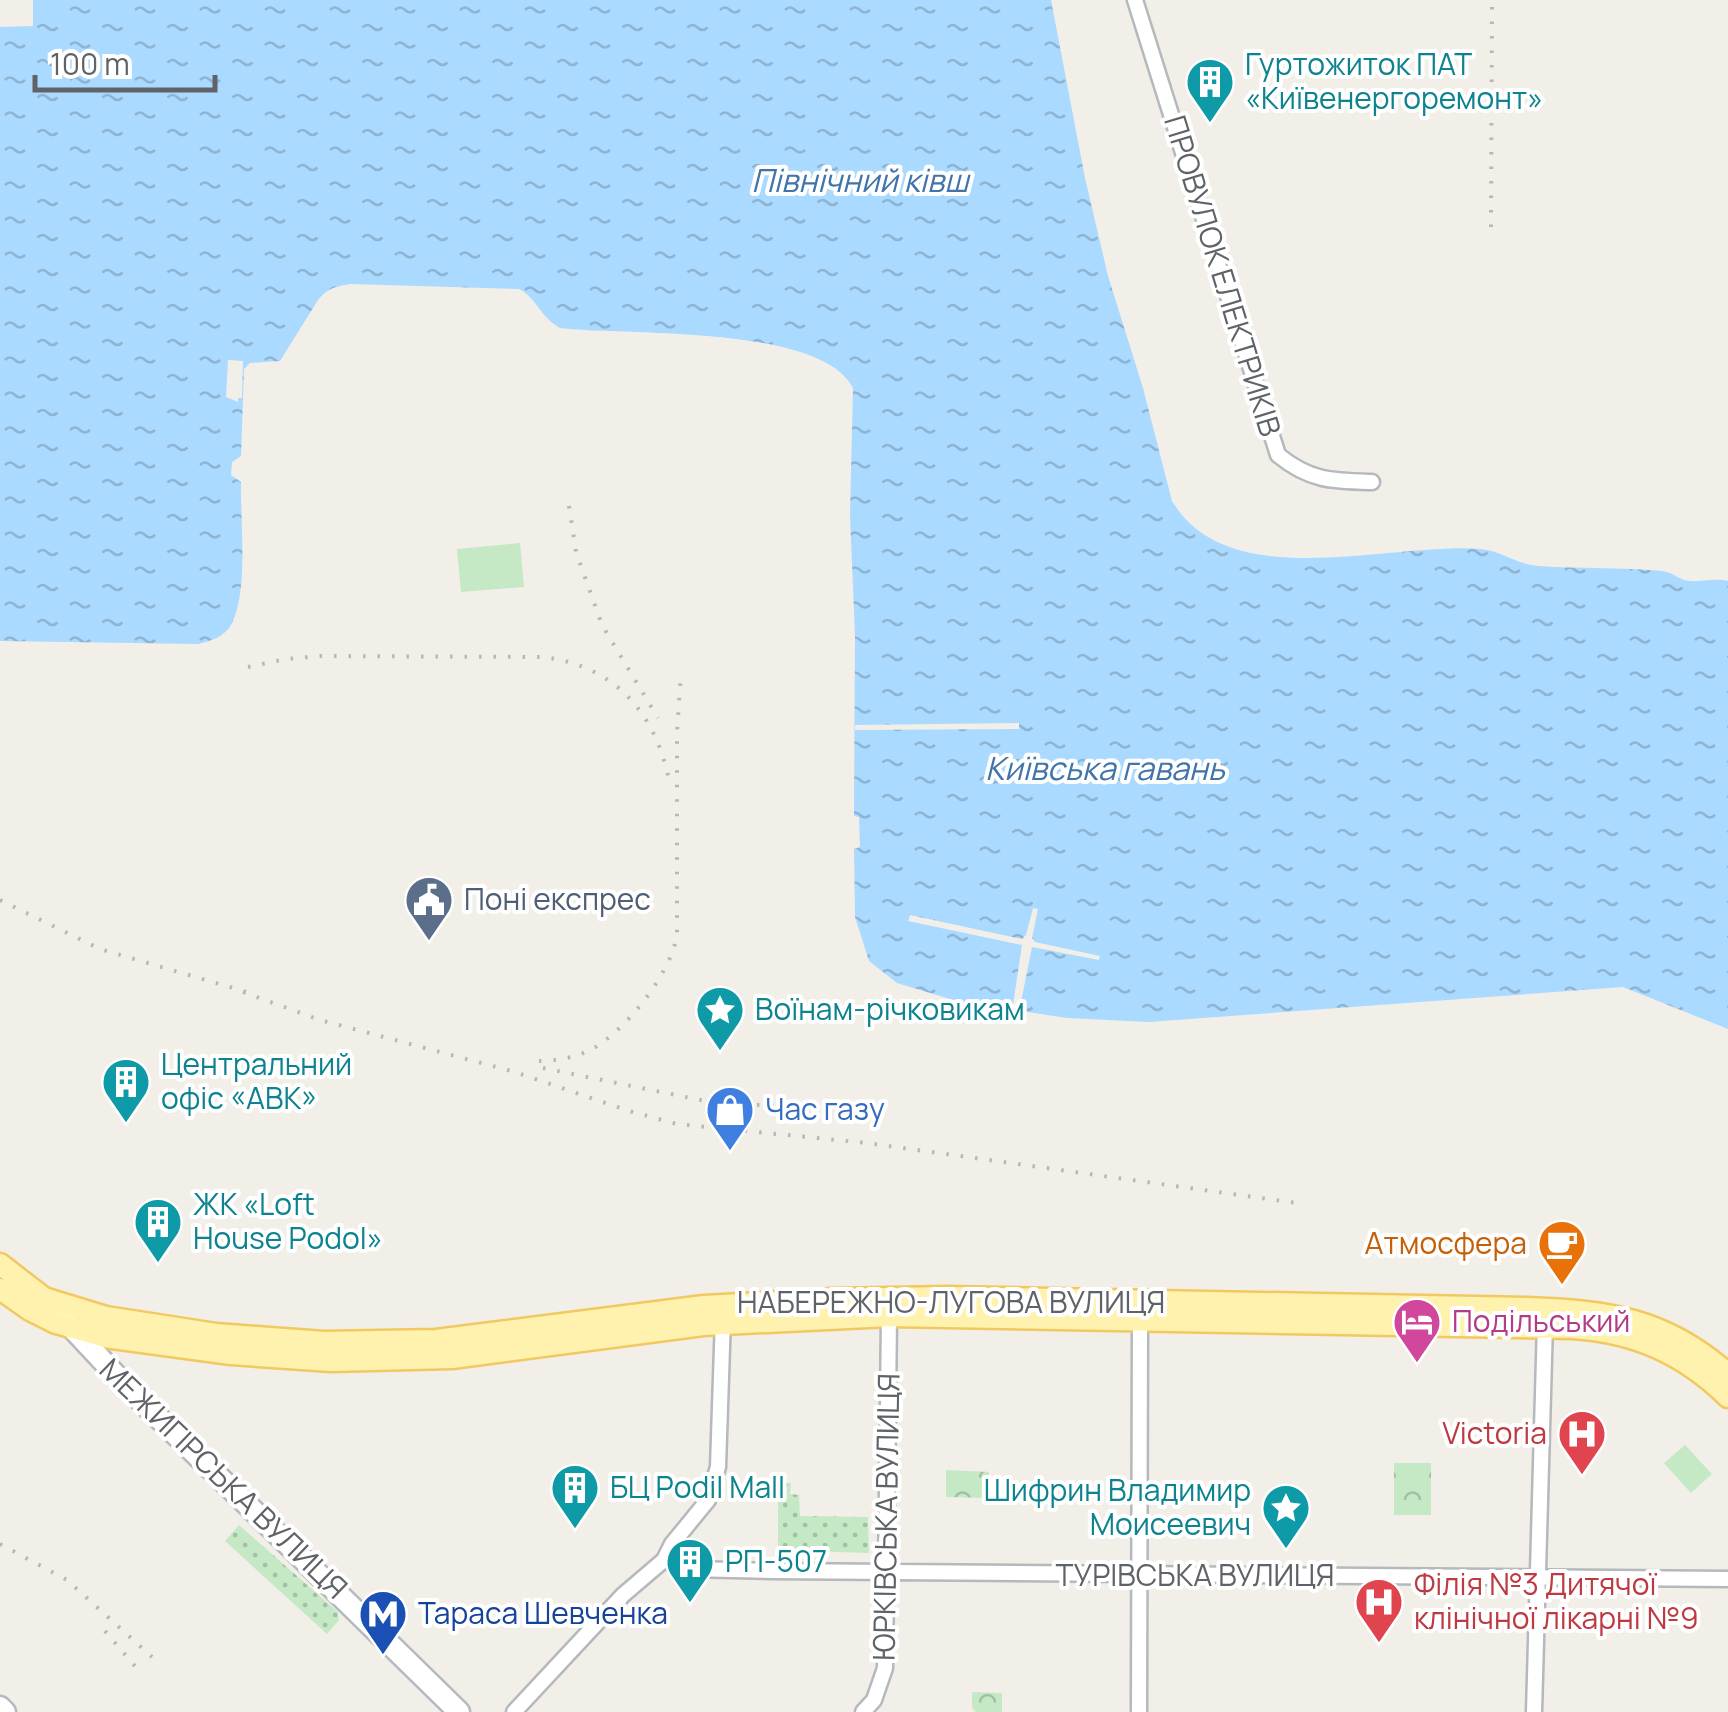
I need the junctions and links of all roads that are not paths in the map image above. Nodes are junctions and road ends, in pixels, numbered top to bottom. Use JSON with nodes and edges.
{"nodes":[{"id":1,"x":1134,"y":0,"type":"edge"},
{"id":2,"x":1372,"y":482,"type":"dead end"},
{"id":3,"x":0,"y":1264,"type":"edge"},
{"id":4,"x":0,"y":1289,"type":"edge"},
{"id":5,"x":44,"y":1298,"type":"junction"},
{"id":6,"x":723,"y":1314,"type":"junction"},
{"id":7,"x":889,"y":1316,"type":"junction"},
{"id":8,"x":1545,"y":1318,"type":"junction"},
{"id":9,"x":1140,"y":1319,"type":"junction"},
{"id":10,"x":74,"y":1330,"type":"junction"},
{"id":11,"x":1728,"y":1374,"type":"edge"},
{"id":12,"x":1728,"y":1397,"type":"edge"},
{"id":13,"x":664,"y":1560,"type":"junction"},
{"id":14,"x":887,"y":1572,"type":"junction"},
{"id":15,"x":1140,"y":1576,"type":"junction"},
{"id":16,"x":1538,"y":1579,"type":"junction"},
{"id":17,"x":1728,"y":1579,"type":"edge"},
{"id":18,"x":459,"y":1712,"type":"edge"},
{"id":19,"x":514,"y":1712,"type":"edge"},
{"id":20,"x":863,"y":1712,"type":"edge"},
{"id":21,"x":1139,"y":1712,"type":"edge"},
{"id":22,"x":1534,"y":1712,"type":"edge"}],
"edges":[{"from":1,"to":2,"type":"street","name":"ПРОВУЛОК ЕЛЕКТРИКІВ"},
{"from":3,"to":5,"type":"main road","name":"МЕЖИГІРСЬКА ВУЛИЦЯ"},
{"from":4,"to":10,"type":"main road","name":"МЕЖИГІРСЬКА ВУЛИЦЯ"},
{"from":5,"to":6,"type":"main road","name":"НАБЕРЕЖНО-ЛУГОВА ВУЛИЦЯ"},
{"from":5,"to":10,"type":"street","name":"МЕЖИГІРСЬКА ВУЛИЦЯ"},
{"from":6,"to":7,"type":"main road","name":"НАБЕРЕЖНО-ЛУГОВА ВУЛИЦЯ"},
{"from":6,"to":8,"type":"main road","name":"НАБЕРЕЖНО-ЛУГОВА ВУЛИЦЯ"},
{"from":6,"to":10,"type":"main road","name":"НАБЕРЕЖНО-ЛУГОВА ВУЛИЦЯ"},
{"from":6,"to":13,"type":"street"},
{"from":7,"to":9,"type":"main road","name":"НАБЕРЕЖНО-ЛУГОВА ВУЛИЦЯ"},
{"from":7,"to":14,"type":"street","name":"ЮРКІВСЬКА ВУЛИЦЯ"},
{"from":8,"to":9,"type":"main road","name":"НАБЕРЕЖНО-ЛУГОВА ВУЛИЦЯ"},
{"from":8,"to":11,"type":"main road","name":"НАБЕРЕЖНО-ЛУГОВА ВУЛИЦЯ"},
{"from":8,"to":12,"type":"main road","name":"НАБЕРЕЖНО-ЛУГОВА ВУЛИЦЯ"},
{"from":8,"to":16,"type":"street"},
{"from":9,"to":15,"type":"street"},
{"from":10,"to":18,"type":"street","name":"МЕЖИГІРСЬКА ВУЛИЦЯ"},
{"from":13,"to":14,"type":"street","name":"ТУРІВСЬКА ВУЛИЦЯ"},
{"from":13,"to":19,"type":"street"},
{"from":14,"to":15,"type":"street","name":"ТУРІВСЬКА ВУЛИЦЯ"},
{"from":14,"to":20,"type":"street","name":"ЮРКІВСЬКА ВУЛИЦЯ"},
{"from":15,"to":16,"type":"street","name":"ТУРІВСЬКА ВУЛИЦЯ"},
{"from":15,"to":21,"type":"street"},
{"from":16,"to":17,"type":"street","name":"ТУРІВСЬКА ВУЛИЦЯ"},
{"from":16,"to":22,"type":"street"}]}
